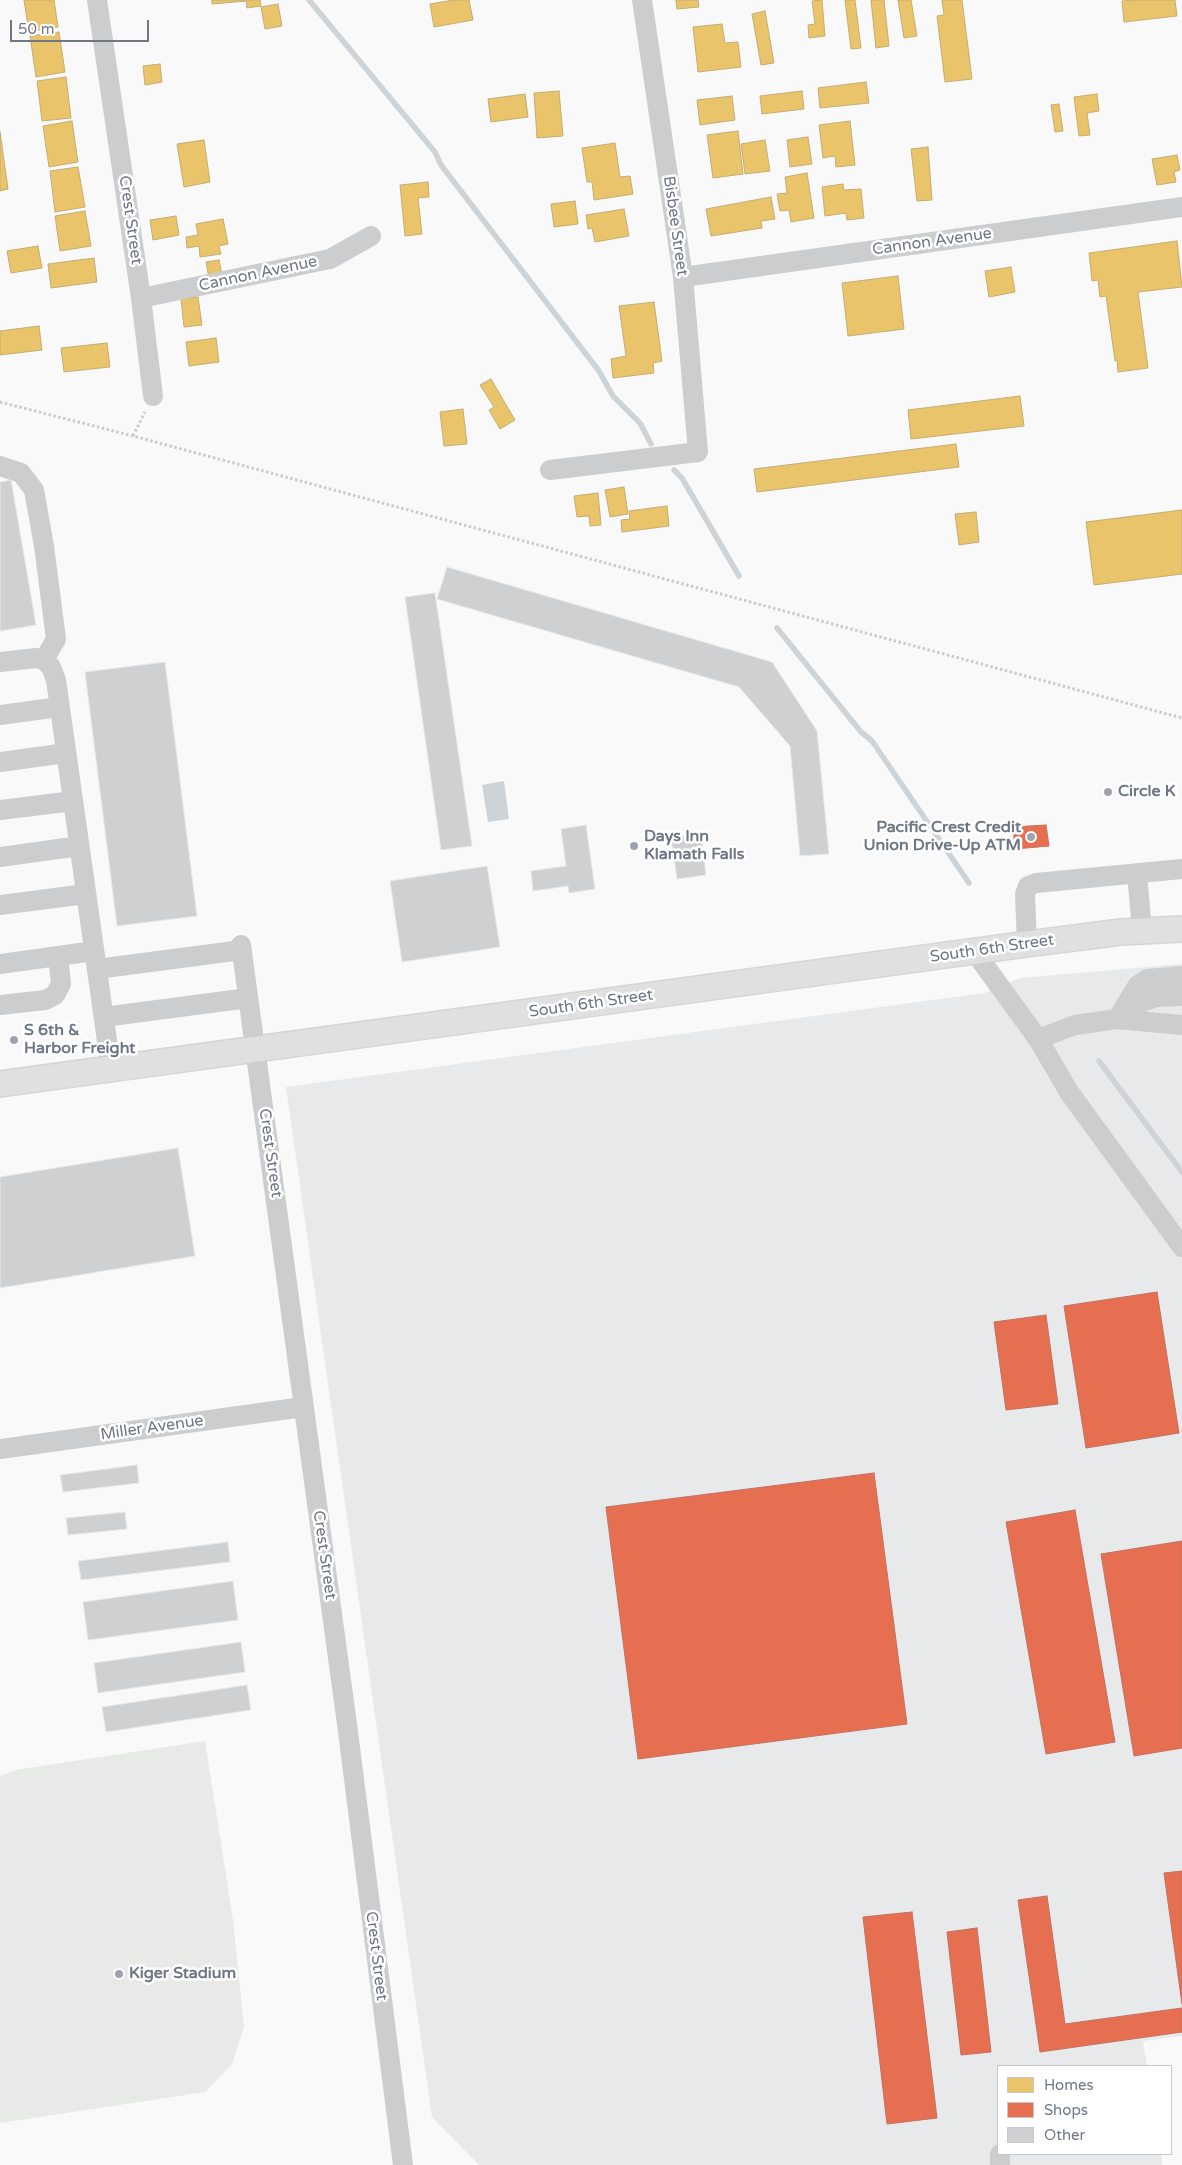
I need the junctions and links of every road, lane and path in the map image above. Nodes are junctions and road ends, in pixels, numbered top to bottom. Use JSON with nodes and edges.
{"nodes":[{"id":1,"x":97,"y":0,"type":"edge"},
{"id":2,"x":642,"y":0,"type":"edge"},
{"id":3,"x":1182,"y":207,"type":"edge"},
{"id":4,"x":371,"y":236,"type":"dead end"},
{"id":5,"x":683,"y":276,"type":"junction"},
{"id":6,"x":141,"y":298,"type":"junction"},
{"id":7,"x":153,"y":396,"type":"joint"},
{"id":8,"x":0,"y":402,"type":"edge"},
{"id":9,"x":133,"y":436,"type":"junction"},
{"id":10,"x":0,"y":466,"type":"edge"},
{"id":11,"x":550,"y":470,"type":"dead end"},
{"id":12,"x":44,"y":660,"type":"junction"},
{"id":13,"x":0,"y":662,"type":"edge"},
{"id":14,"x":60,"y":707,"type":"junction"},
{"id":15,"x":0,"y":715,"type":"edge"},
{"id":16,"x":1182,"y":718,"type":"edge"},
{"id":17,"x":66,"y":753,"type":"junction"},
{"id":18,"x":0,"y":762,"type":"edge"},
{"id":19,"x":73,"y":801,"type":"junction"},
{"id":20,"x":0,"y":810,"type":"edge"},
{"id":21,"x":80,"y":846,"type":"junction"},
{"id":22,"x":0,"y":857,"type":"edge"},
{"id":23,"x":1182,"y":870,"type":"edge"},
{"id":24,"x":1137,"y":873,"type":"junction"},
{"id":25,"x":86,"y":894,"type":"junction"},
{"id":26,"x":0,"y":905,"type":"edge"},
{"id":27,"x":1182,"y":929,"type":"edge"},
{"id":28,"x":1142,"y":931,"type":"junction"},
{"id":29,"x":1027,"y":944,"type":"junction"},
{"id":30,"x":974,"y":951,"type":"junction"},
{"id":31,"x":58,"y":956,"type":"junction"},
{"id":32,"x":96,"y":960,"type":"junction"},
{"id":33,"x":0,"y":964,"type":"edge"},
{"id":34,"x":1182,"y":976,"type":"edge"},
{"id":35,"x":1182,"y":996,"type":"edge"},
{"id":36,"x":248,"y":998,"type":"junction"},
{"id":37,"x":0,"y":1006,"type":"edge"},
{"id":38,"x":104,"y":1017,"type":"junction"},
{"id":39,"x":1117,"y":1019,"type":"junction"},
{"id":40,"x":1182,"y":1025,"type":"edge"},
{"id":41,"x":1038,"y":1039,"type":"junction"},
{"id":42,"x":256,"y":1049,"type":"junction"},
{"id":43,"x":112,"y":1069,"type":"junction"},
{"id":44,"x":0,"y":1084,"type":"edge"},
{"id":45,"x":1182,"y":1247,"type":"edge"},
{"id":46,"x":304,"y":1407,"type":"junction"},
{"id":47,"x":0,"y":1449,"type":"edge"},
{"id":48,"x":403,"y":2165,"type":"edge"}],
"edges":[{"from":1,"to":6,"type":"street","name":"Crest Street"},
{"from":2,"to":5,"type":"street","name":"Bisbee Street"},
{"from":3,"to":5,"type":"street","name":"Cannon Avenue"},
{"from":4,"to":6,"type":"street","name":"Cannon Avenue"},
{"from":5,"to":11,"type":"street","name":"Bisbee Street"},
{"from":6,"to":7,"type":"street","name":"Crest Street"},
{"from":7,"to":9,"type":"path"},
{"from":8,"to":9,"type":"path"},
{"from":9,"to":16,"type":"path"},
{"from":10,"to":12,"type":"street"},
{"from":12,"to":13,"type":"street"},
{"from":12,"to":14,"type":"street"},
{"from":14,"to":15,"type":"street"},
{"from":14,"to":17,"type":"street"},
{"from":17,"to":18,"type":"street"},
{"from":17,"to":19,"type":"street"},
{"from":19,"to":20,"type":"street"},
{"from":19,"to":21,"type":"street"},
{"from":21,"to":22,"type":"street"},
{"from":21,"to":25,"type":"street"},
{"from":23,"to":24,"type":"street"},
{"from":24,"to":28,"type":"street"},
{"from":24,"to":29,"type":"street"},
{"from":25,"to":26,"type":"street"},
{"from":25,"to":32,"type":"street"},
{"from":27,"to":28,"type":"main road","name":"South 6th Street"},
{"from":28,"to":29,"type":"main road","name":"South 6th Street"},
{"from":29,"to":30,"type":"main road","name":"South 6th Street"},
{"from":30,"to":41,"type":"street"},
{"from":30,"to":42,"type":"main road","name":"South 6th Street"},
{"from":31,"to":32,"type":"street"},
{"from":31,"to":33,"type":"street"},
{"from":31,"to":37,"type":"street"},
{"from":32,"to":36,"type":"street","name":"Crest Street"},
{"from":32,"to":38,"type":"street"},
{"from":34,"to":39,"type":"street"},
{"from":35,"to":39,"type":"street"},
{"from":36,"to":38,"type":"street"},
{"from":36,"to":42,"type":"street","name":"Crest Street"},
{"from":38,"to":43,"type":"street"},
{"from":39,"to":40,"type":"street"},
{"from":39,"to":41,"type":"street"},
{"from":41,"to":45,"type":"street"},
{"from":42,"to":43,"type":"main road","name":"South 6th Street"},
{"from":42,"to":46,"type":"street","name":"Crest Street"},
{"from":43,"to":44,"type":"main road","name":"South 6th Street"},
{"from":46,"to":47,"type":"street","name":"Miller Avenue"},
{"from":46,"to":48,"type":"street","name":"Crest Street"}]}
